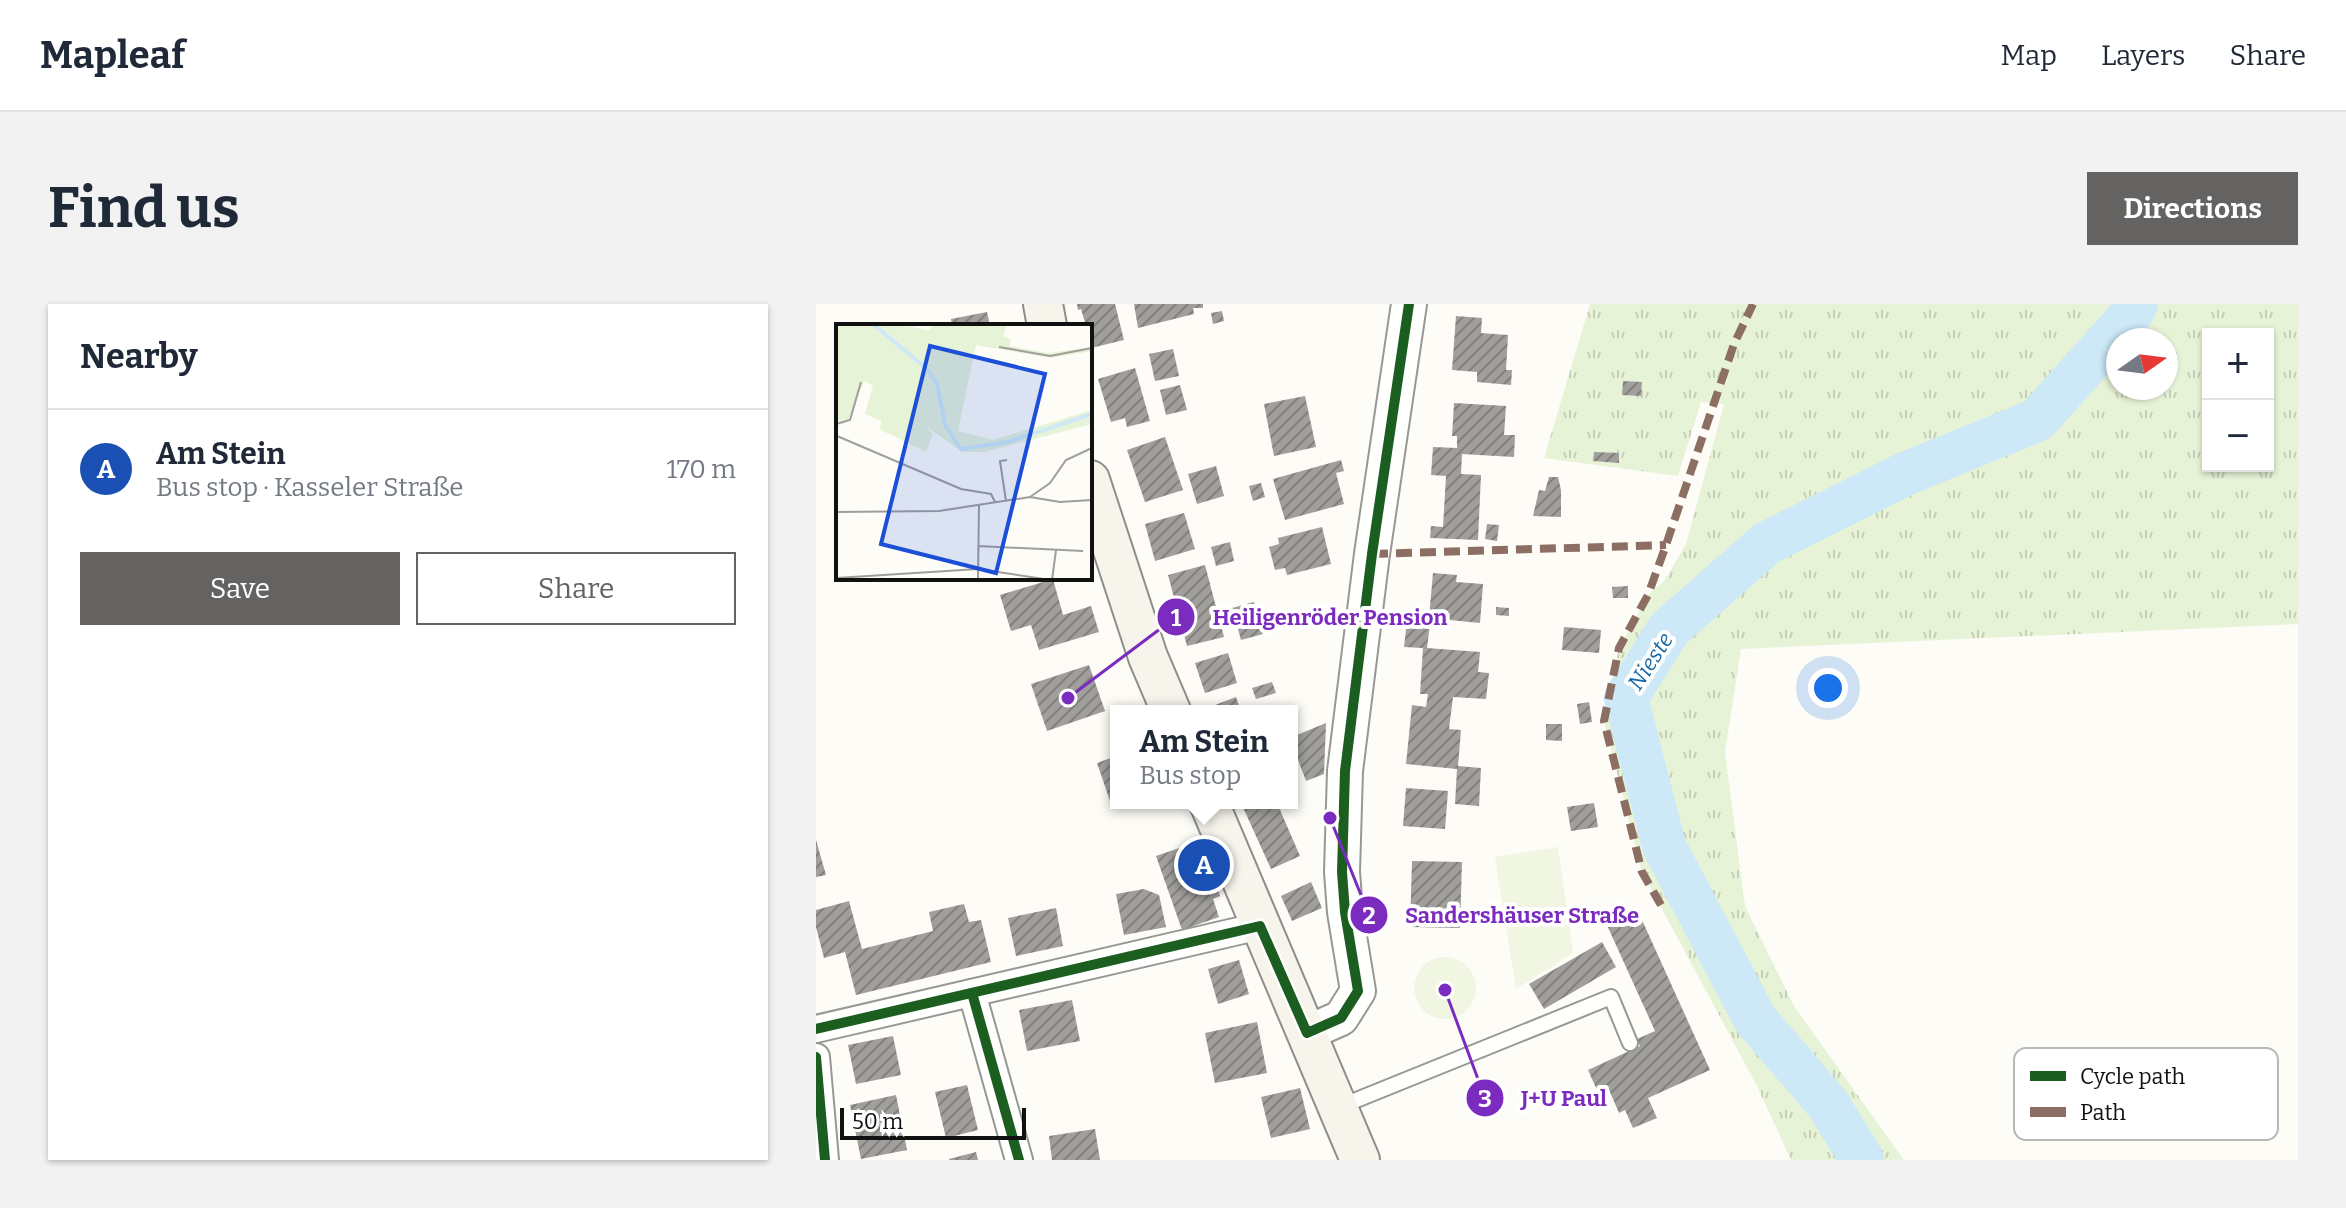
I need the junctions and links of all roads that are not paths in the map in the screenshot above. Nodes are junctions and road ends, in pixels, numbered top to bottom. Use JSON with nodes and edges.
{"nodes":[{"id":1,"x":1043,"y":304,"type":"edge"},
{"id":2,"x":1409,"y":304,"type":"edge"},
{"id":3,"x":1047,"y":324,"type":"edge"},
{"id":4,"x":1092,"y":486,"type":"edge"},
{"id":5,"x":1168,"y":705,"type":"edge"},
{"id":6,"x":1211,"y":809,"type":"edge"},
{"id":7,"x":1260,"y":926,"type":"junction"},
{"id":8,"x":972,"y":993,"type":"junction"},
{"id":9,"x":816,"y":1029,"type":"edge"},
{"id":10,"x":1307,"y":1033,"type":"junction"},
{"id":11,"x":1630,"y":1043,"type":"dead end"},
{"id":12,"x":816,"y":1057,"type":"edge"},
{"id":13,"x":1338,"y":1107,"type":"junction"},
{"id":14,"x":825,"y":1160,"type":"edge"},
{"id":15,"x":1019,"y":1160,"type":"edge"},
{"id":16,"x":1360,"y":1160,"type":"edge"}],
"edges":[{"from":1,"to":3,"type":"main road"},
{"from":2,"to":10,"type":"street"},
{"from":4,"to":5,"type":"main road"},
{"from":6,"to":7,"type":"main road"},
{"from":7,"to":8,"type":"street"},
{"from":7,"to":10,"type":"main road"},
{"from":8,"to":9,"type":"street"},
{"from":8,"to":15,"type":"street"},
{"from":10,"to":13,"type":"main road"},
{"from":11,"to":13,"type":"lane"},
{"from":12,"to":14,"type":"street"},
{"from":13,"to":16,"type":"main road"}]}
